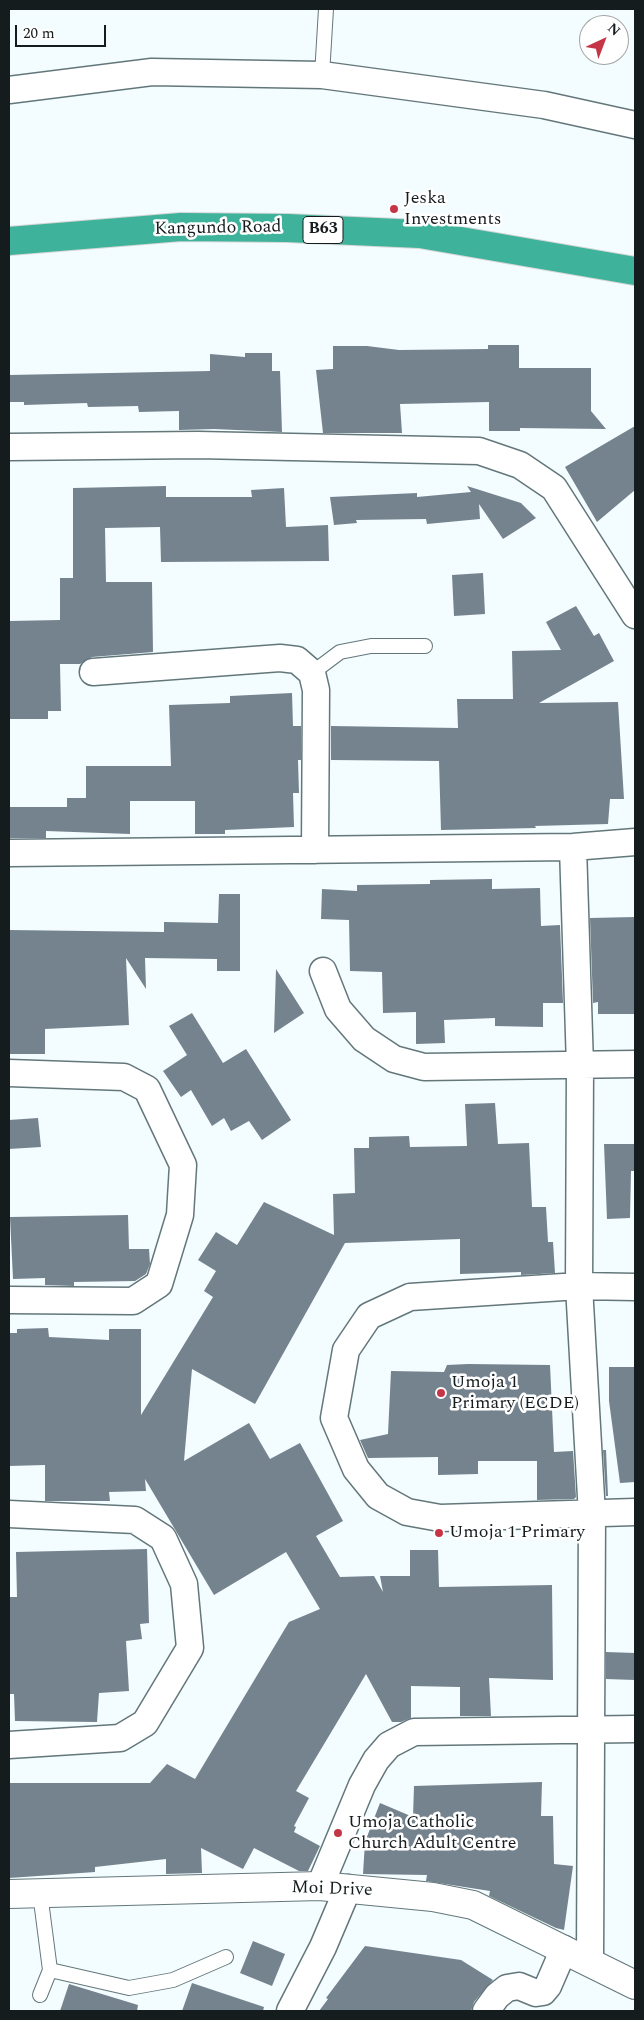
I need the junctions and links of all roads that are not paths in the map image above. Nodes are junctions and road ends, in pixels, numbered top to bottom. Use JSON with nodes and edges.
{"nodes":[{"id":1,"x":326,"y":9,"type":"edge"},
{"id":2,"x":322,"y":75,"type":"junction"},
{"id":3,"x":9,"y":90,"type":"edge"},
{"id":4,"x":635,"y":125,"type":"edge"},
{"id":5,"x":9,"y":241,"type":"edge"},
{"id":6,"x":635,"y":271,"type":"edge"},
{"id":7,"x":9,"y":447,"type":"edge"},
{"id":8,"x":635,"y":615,"type":"edge"},
{"id":9,"x":425,"y":646,"type":"dead end"},
{"id":10,"x":93,"y":672,"type":"dead end"},
{"id":11,"x":312,"y":674,"type":"junction"},
{"id":12,"x":635,"y":842,"type":"edge"},
{"id":13,"x":573,"y":847,"type":"junction"},
{"id":14,"x":315,"y":850,"type":"junction"},
{"id":15,"x":9,"y":854,"type":"edge"},
{"id":16,"x":323,"y":971,"type":"dead end"},
{"id":17,"x":635,"y":1064,"type":"edge"},
{"id":18,"x":580,"y":1066,"type":"junction"},
{"id":19,"x":9,"y":1073,"type":"edge"},
{"id":20,"x":580,"y":1286,"type":"junction"},
{"id":21,"x":635,"y":1287,"type":"edge"},
{"id":22,"x":9,"y":1300,"type":"edge"},
{"id":23,"x":635,"y":1512,"type":"edge"},
{"id":24,"x":9,"y":1514,"type":"edge"},
{"id":25,"x":592,"y":1515,"type":"junction"},
{"id":26,"x":592,"y":1729,"type":"junction"},
{"id":27,"x":635,"y":1729,"type":"edge"},
{"id":28,"x":9,"y":1745,"type":"edge"},
{"id":29,"x":320,"y":1886,"type":"junction"},
{"id":30,"x":348,"y":1888,"type":"junction"},
{"id":31,"x":40,"y":1893,"type":"junction"},
{"id":32,"x":9,"y":1894,"type":"edge"},
{"id":33,"x":564,"y":1949,"type":"junction"},
{"id":34,"x":226,"y":1957,"type":"dead end"},
{"id":35,"x":590,"y":1962,"type":"junction"},
{"id":36,"x":50,"y":1970,"type":"junction"},
{"id":37,"x":635,"y":1985,"type":"edge"},
{"id":38,"x":40,"y":1995,"type":"dead end"},
{"id":39,"x":290,"y":2011,"type":"edge"},
{"id":40,"x":486,"y":2011,"type":"edge"}],
"edges":[{"from":1,"to":2,"type":"lane"},
{"from":2,"to":3,"type":"street"},
{"from":2,"to":4,"type":"street"},
{"from":5,"to":6,"type":"highway","name":"Kangundo Road","number":"B63"},
{"from":7,"to":8,"type":"street"},
{"from":9,"to":11,"type":"lane"},
{"from":10,"to":11,"type":"street"},
{"from":11,"to":14,"type":"street"},
{"from":12,"to":13,"type":"street"},
{"from":13,"to":14,"type":"street"},
{"from":13,"to":18,"type":"street"},
{"from":14,"to":15,"type":"street"},
{"from":16,"to":18,"type":"street"},
{"from":17,"to":18,"type":"street"},
{"from":18,"to":20,"type":"street"},
{"from":19,"to":22,"type":"street"},
{"from":20,"to":21,"type":"street"},
{"from":20,"to":25,"type":"street"},
{"from":20,"to":25,"type":"street"},
{"from":23,"to":25,"type":"street"},
{"from":24,"to":28,"type":"street"},
{"from":25,"to":26,"type":"street"},
{"from":26,"to":27,"type":"street"},
{"from":26,"to":29,"type":"street"},
{"from":26,"to":35,"type":"street"},
{"from":29,"to":30,"type":"street","name":"Moi Drive"},
{"from":29,"to":31,"type":"street","name":"Moi Drive"},
{"from":30,"to":33,"type":"street","name":"Moi Drive"},
{"from":30,"to":39,"type":"street"},
{"from":31,"to":32,"type":"street","name":"Moi Drive"},
{"from":31,"to":36,"type":"lane"},
{"from":33,"to":35,"type":"street","name":"Moi Drive"},
{"from":33,"to":40,"type":"street"},
{"from":34,"to":36,"type":"lane"},
{"from":35,"to":37,"type":"street","name":"Moi Drive"},
{"from":36,"to":38,"type":"lane"}]}
